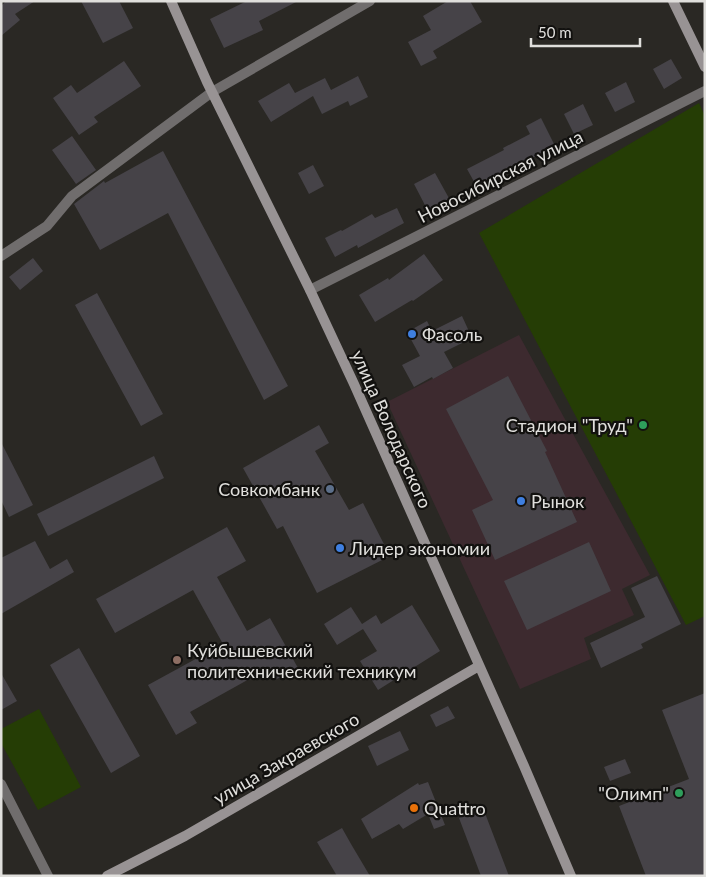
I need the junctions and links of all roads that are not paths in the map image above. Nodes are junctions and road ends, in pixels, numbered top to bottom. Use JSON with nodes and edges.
{"nodes":[{"id":1,"x":171,"y":1,"type":"edge"},
{"id":2,"x":370,"y":1,"type":"edge"},
{"id":3,"x":673,"y":1,"type":"edge"},
{"id":4,"x":705,"y":67,"type":"edge"},
{"id":5,"x":705,"y":91,"type":"edge"},
{"id":6,"x":212,"y":92,"type":"junction"},
{"id":7,"x":1,"y":256,"type":"edge"},
{"id":8,"x":310,"y":290,"type":"junction"},
{"id":9,"x":479,"y":666,"type":"junction"},
{"id":10,"x":1,"y":784,"type":"edge"},
{"id":11,"x":48,"y":876,"type":"edge"},
{"id":12,"x":107,"y":876,"type":"edge"},
{"id":13,"x":571,"y":876,"type":"edge"}],
"edges":[{"from":1,"to":6,"type":"main road","name":"улица Володарского"},
{"from":2,"to":6,"type":"street"},
{"from":3,"to":4,"type":"main road"},
{"from":5,"to":8,"type":"street","name":"Новосибирская улица"},
{"from":6,"to":7,"type":"street"},
{"from":6,"to":8,"type":"main road","name":"улица Володарского"},
{"from":8,"to":9,"type":"main road","name":"улица Володарского"},
{"from":9,"to":12,"type":"main road","name":"улица Закраевского"},
{"from":9,"to":13,"type":"main road","name":"улица Володарского"},
{"from":10,"to":11,"type":"street"}]}
